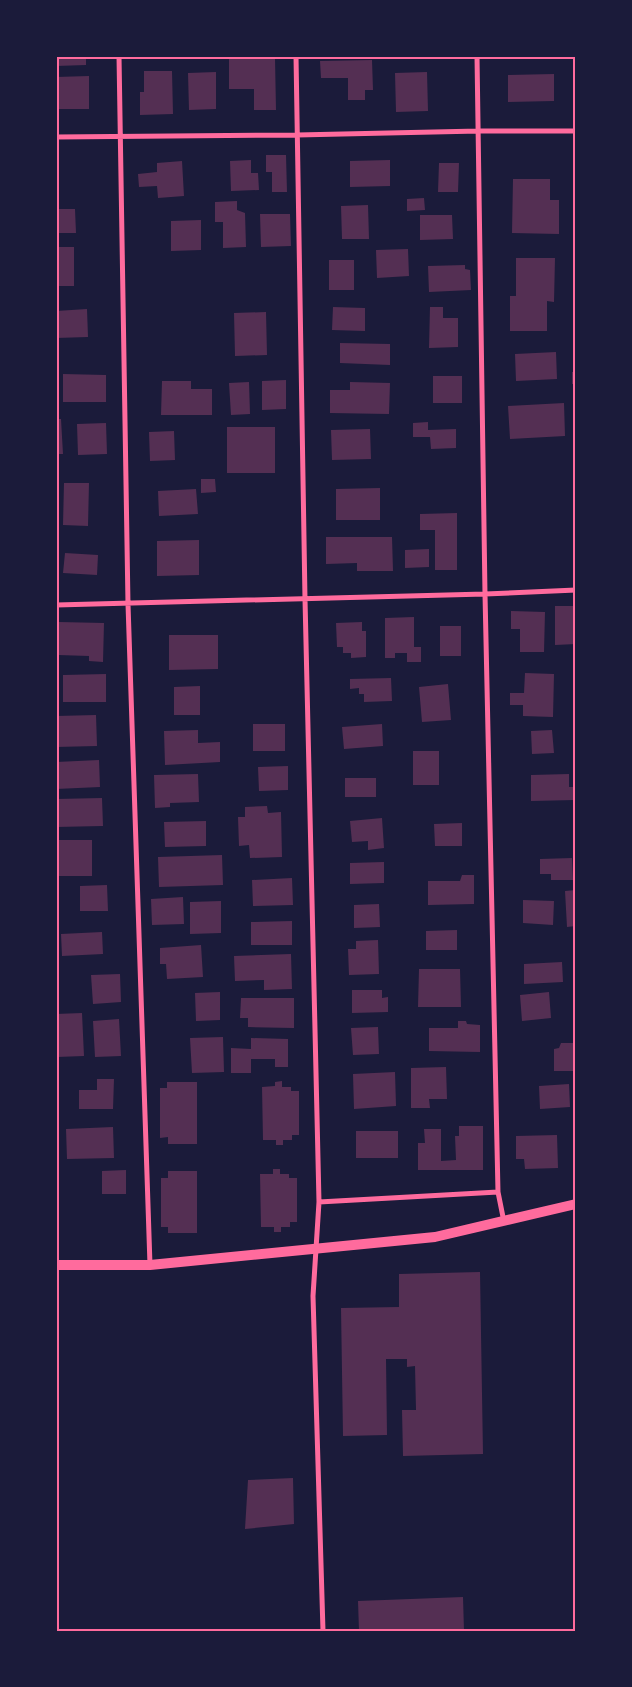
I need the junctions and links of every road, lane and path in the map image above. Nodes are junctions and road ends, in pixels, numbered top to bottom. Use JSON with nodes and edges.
{"nodes":[{"id":1,"x":119,"y":56,"type":"edge"},
{"id":2,"x":296,"y":56,"type":"edge"},
{"id":3,"x":478,"y":56,"type":"edge"},
{"id":4,"x":479,"y":131,"type":"junction"},
{"id":5,"x":576,"y":131,"type":"edge"},
{"id":6,"x":297,"y":135,"type":"junction"},
{"id":7,"x":56,"y":137,"type":"edge"},
{"id":8,"x":121,"y":137,"type":"junction"},
{"id":9,"x":576,"y":590,"type":"edge"},
{"id":10,"x":485,"y":594,"type":"junction"},
{"id":11,"x":305,"y":599,"type":"junction"},
{"id":12,"x":128,"y":604,"type":"junction"},
{"id":13,"x":56,"y":605,"type":"edge"},
{"id":14,"x":498,"y":1192,"type":"junction"},
{"id":15,"x":319,"y":1202,"type":"junction"},
{"id":16,"x":576,"y":1204,"type":"edge"},
{"id":17,"x":504,"y":1222,"type":"junction"},
{"id":18,"x":317,"y":1249,"type":"junction"},
{"id":19,"x":56,"y":1265,"type":"edge"},
{"id":20,"x":150,"y":1265,"type":"junction"},
{"id":21,"x":322,"y":1631,"type":"edge"}],
"edges":[{"from":1,"to":8,"type":"street"},
{"from":2,"to":6,"type":"street"},
{"from":3,"to":4,"type":"street"},
{"from":4,"to":5,"type":"street"},
{"from":4,"to":6,"type":"street"},
{"from":4,"to":10,"type":"street"},
{"from":6,"to":8,"type":"street"},
{"from":6,"to":11,"type":"street"},
{"from":7,"to":8,"type":"street"},
{"from":8,"to":12,"type":"street"},
{"from":9,"to":10,"type":"street"},
{"from":10,"to":11,"type":"street"},
{"from":10,"to":14,"type":"street"},
{"from":11,"to":12,"type":"street"},
{"from":11,"to":15,"type":"street"},
{"from":12,"to":13,"type":"street"},
{"from":12,"to":20,"type":"street"},
{"from":14,"to":15,"type":"street"},
{"from":14,"to":17,"type":"street"},
{"from":15,"to":18,"type":"street"},
{"from":16,"to":17,"type":"main road"},
{"from":17,"to":18,"type":"main road"},
{"from":18,"to":20,"type":"main road"},
{"from":18,"to":21,"type":"street"},
{"from":19,"to":20,"type":"main road"}]}
